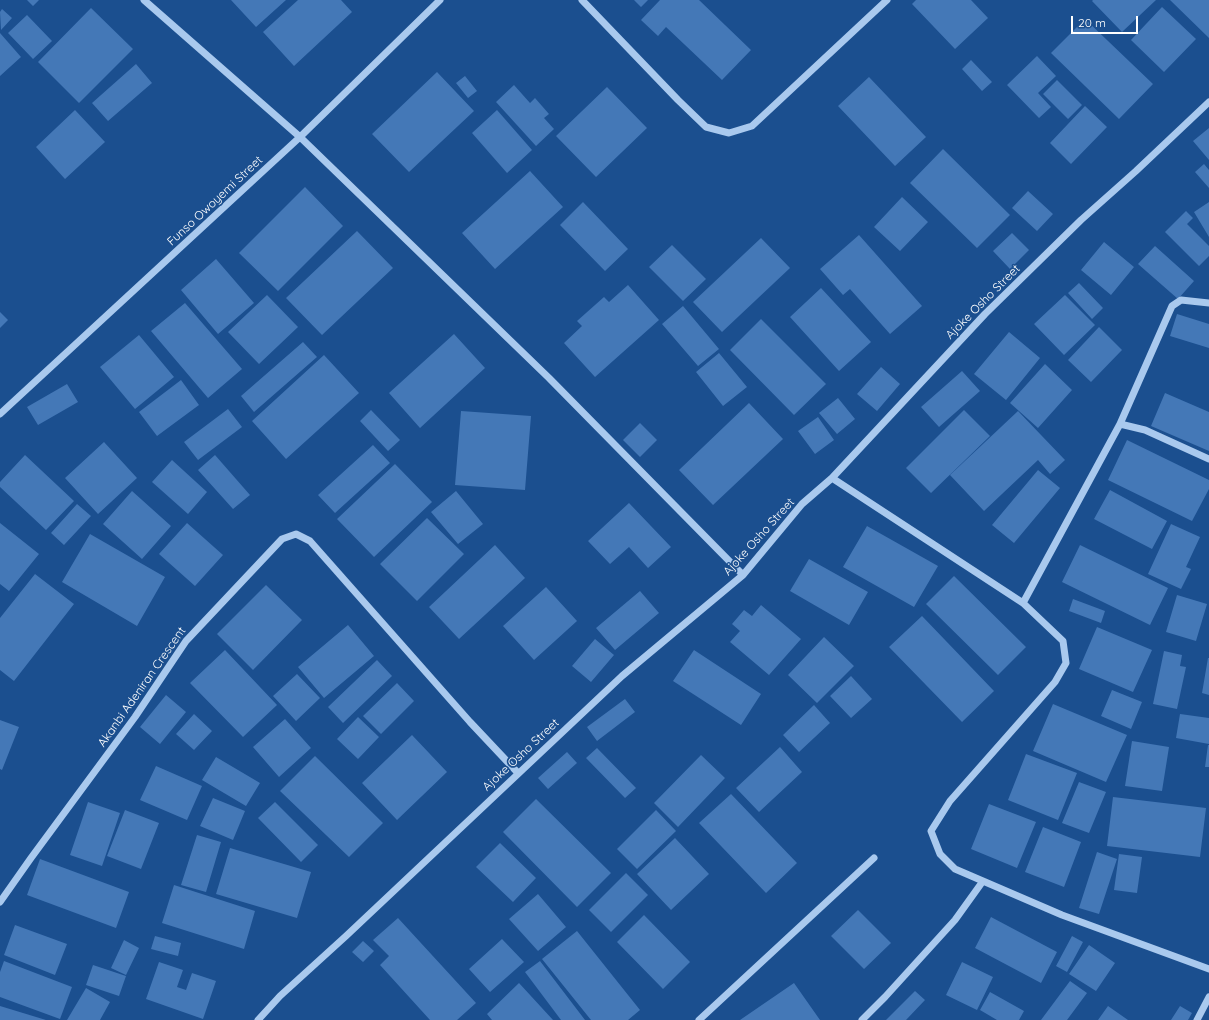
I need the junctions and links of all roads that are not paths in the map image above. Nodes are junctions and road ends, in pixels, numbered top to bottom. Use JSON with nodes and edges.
{"nodes":[{"id":1,"x":144,"y":0,"type":"edge"},
{"id":2,"x":440,"y":0,"type":"edge"},
{"id":3,"x":582,"y":0,"type":"edge"},
{"id":4,"x":887,"y":0,"type":"edge"},
{"id":5,"x":1209,"y":102,"type":"edge"},
{"id":6,"x":300,"y":137,"type":"junction"},
{"id":7,"x":1209,"y":303,"type":"edge"},
{"id":8,"x":0,"y":414,"type":"edge"},
{"id":9,"x":1120,"y":424,"type":"junction"},
{"id":10,"x":1209,"y":459,"type":"edge"},
{"id":11,"x":832,"y":478,"type":"junction"},
{"id":12,"x":743,"y":575,"type":"junction"},
{"id":13,"x":1023,"y":603,"type":"junction"},
{"id":14,"x":518,"y":773,"type":"junction"},
{"id":15,"x":874,"y":858,"type":"dead end"},
{"id":16,"x":983,"y":881,"type":"junction"},
{"id":17,"x":0,"y":902,"type":"edge"},
{"id":18,"x":1209,"y":969,"type":"edge"},
{"id":19,"x":1209,"y":997,"type":"edge"},
{"id":20,"x":258,"y":1020,"type":"edge"},
{"id":21,"x":699,"y":1020,"type":"edge"},
{"id":22,"x":862,"y":1020,"type":"edge"},
{"id":23,"x":1197,"y":1020,"type":"edge"}],
"edges":[{"from":1,"to":6,"type":"street"},
{"from":2,"to":6,"type":"street","name":"Funso Owoyemi Street"},
{"from":3,"to":4,"type":"street"},
{"from":5,"to":11,"type":"street","name":"Ajoke Osho Street"},
{"from":6,"to":8,"type":"street","name":"Funso Owoyemi Street"},
{"from":6,"to":12,"type":"street"},
{"from":7,"to":9,"type":"street"},
{"from":9,"to":10,"type":"street"},
{"from":9,"to":13,"type":"street"},
{"from":11,"to":12,"type":"street","name":"Ajoke Osho Street"},
{"from":11,"to":13,"type":"street"},
{"from":12,"to":14,"type":"street","name":"Ajoke Osho Street"},
{"from":13,"to":16,"type":"street"},
{"from":14,"to":17,"type":"street","name":"Akanbi Adeniran Crescent"},
{"from":14,"to":20,"type":"street","name":"Ajoke Osho Street"},
{"from":15,"to":21,"type":"street"},
{"from":16,"to":18,"type":"street"},
{"from":16,"to":22,"type":"street"},
{"from":19,"to":23,"type":"street"}]}
